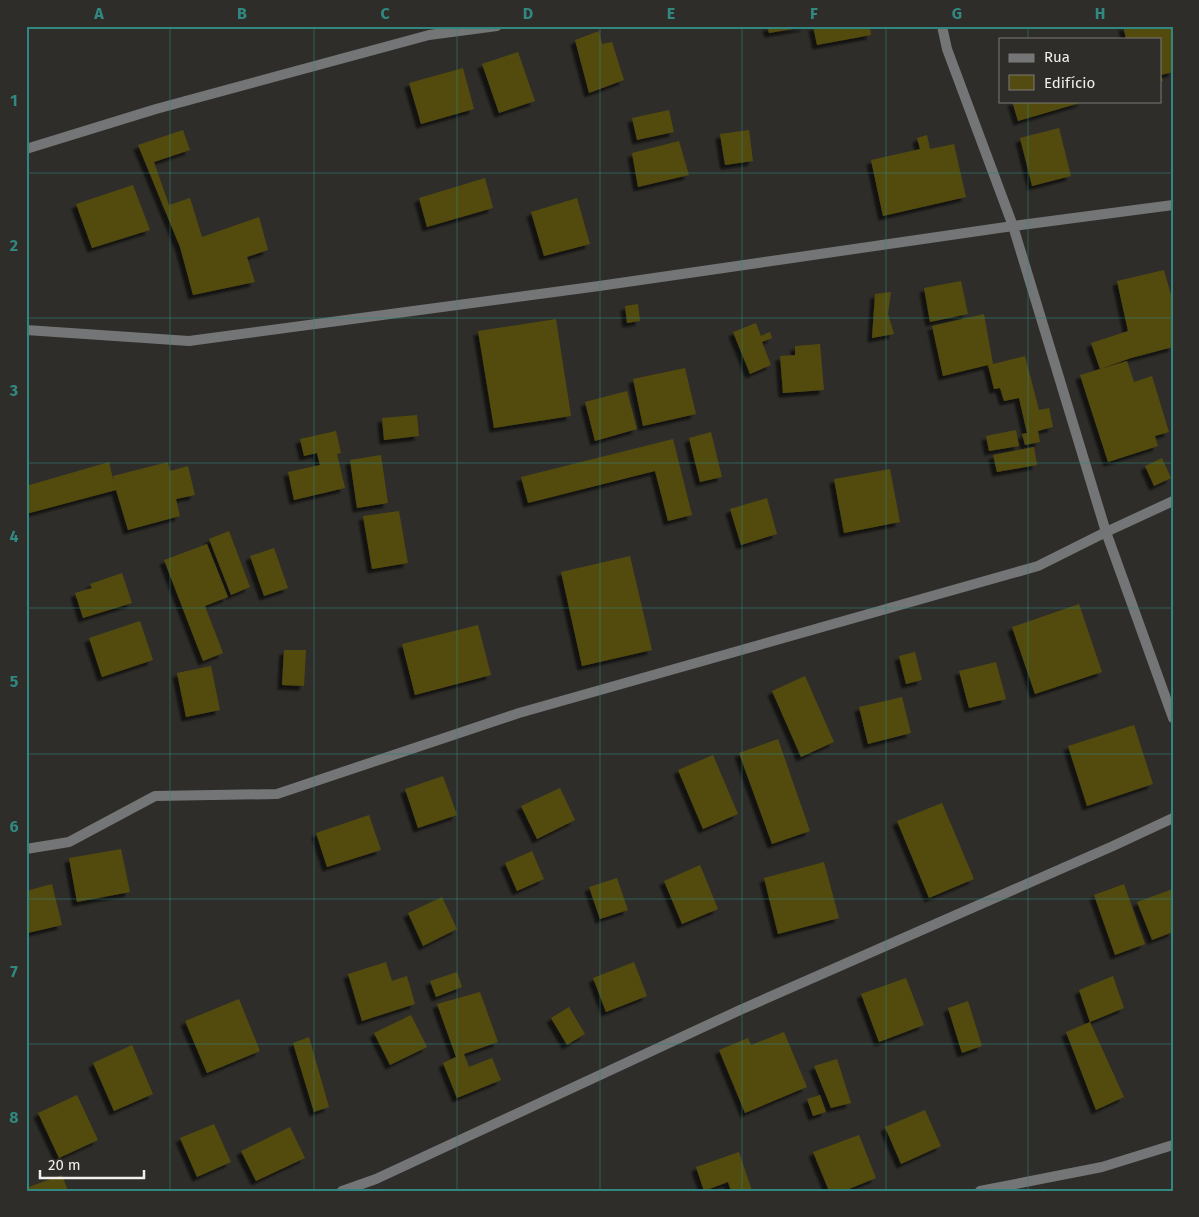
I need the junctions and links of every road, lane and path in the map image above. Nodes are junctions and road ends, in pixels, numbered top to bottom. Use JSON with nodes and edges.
{"nodes":[{"id":1,"x":497,"y":26,"type":"edge"},
{"id":2,"x":942,"y":26,"type":"edge"},
{"id":3,"x":429,"y":30,"type":"edge"},
{"id":4,"x":26,"y":150,"type":"edge"},
{"id":5,"x":1173,"y":206,"type":"edge"},
{"id":6,"x":1013,"y":226,"type":"junction"},
{"id":7,"x":26,"y":330,"type":"edge"},
{"id":8,"x":1173,"y":501,"type":"edge"},
{"id":9,"x":1106,"y":532,"type":"junction"},
{"id":10,"x":1173,"y":718,"type":"edge"},
{"id":11,"x":1173,"y":818,"type":"edge"},
{"id":12,"x":26,"y":849,"type":"edge"},
{"id":13,"x":1173,"y":1145,"type":"edge"},
{"id":14,"x":342,"y":1191,"type":"edge"},
{"id":15,"x":980,"y":1191,"type":"edge"}],
"edges":[{"from":1,"to":3,"type":"street"},
{"from":2,"to":6,"type":"street"},
{"from":3,"to":4,"type":"street"},
{"from":5,"to":6,"type":"street"},
{"from":6,"to":7,"type":"street"},
{"from":6,"to":9,"type":"street"},
{"from":8,"to":9,"type":"street"},
{"from":9,"to":10,"type":"street"},
{"from":9,"to":12,"type":"street"},
{"from":11,"to":14,"type":"street"},
{"from":13,"to":15,"type":"street"}]}
